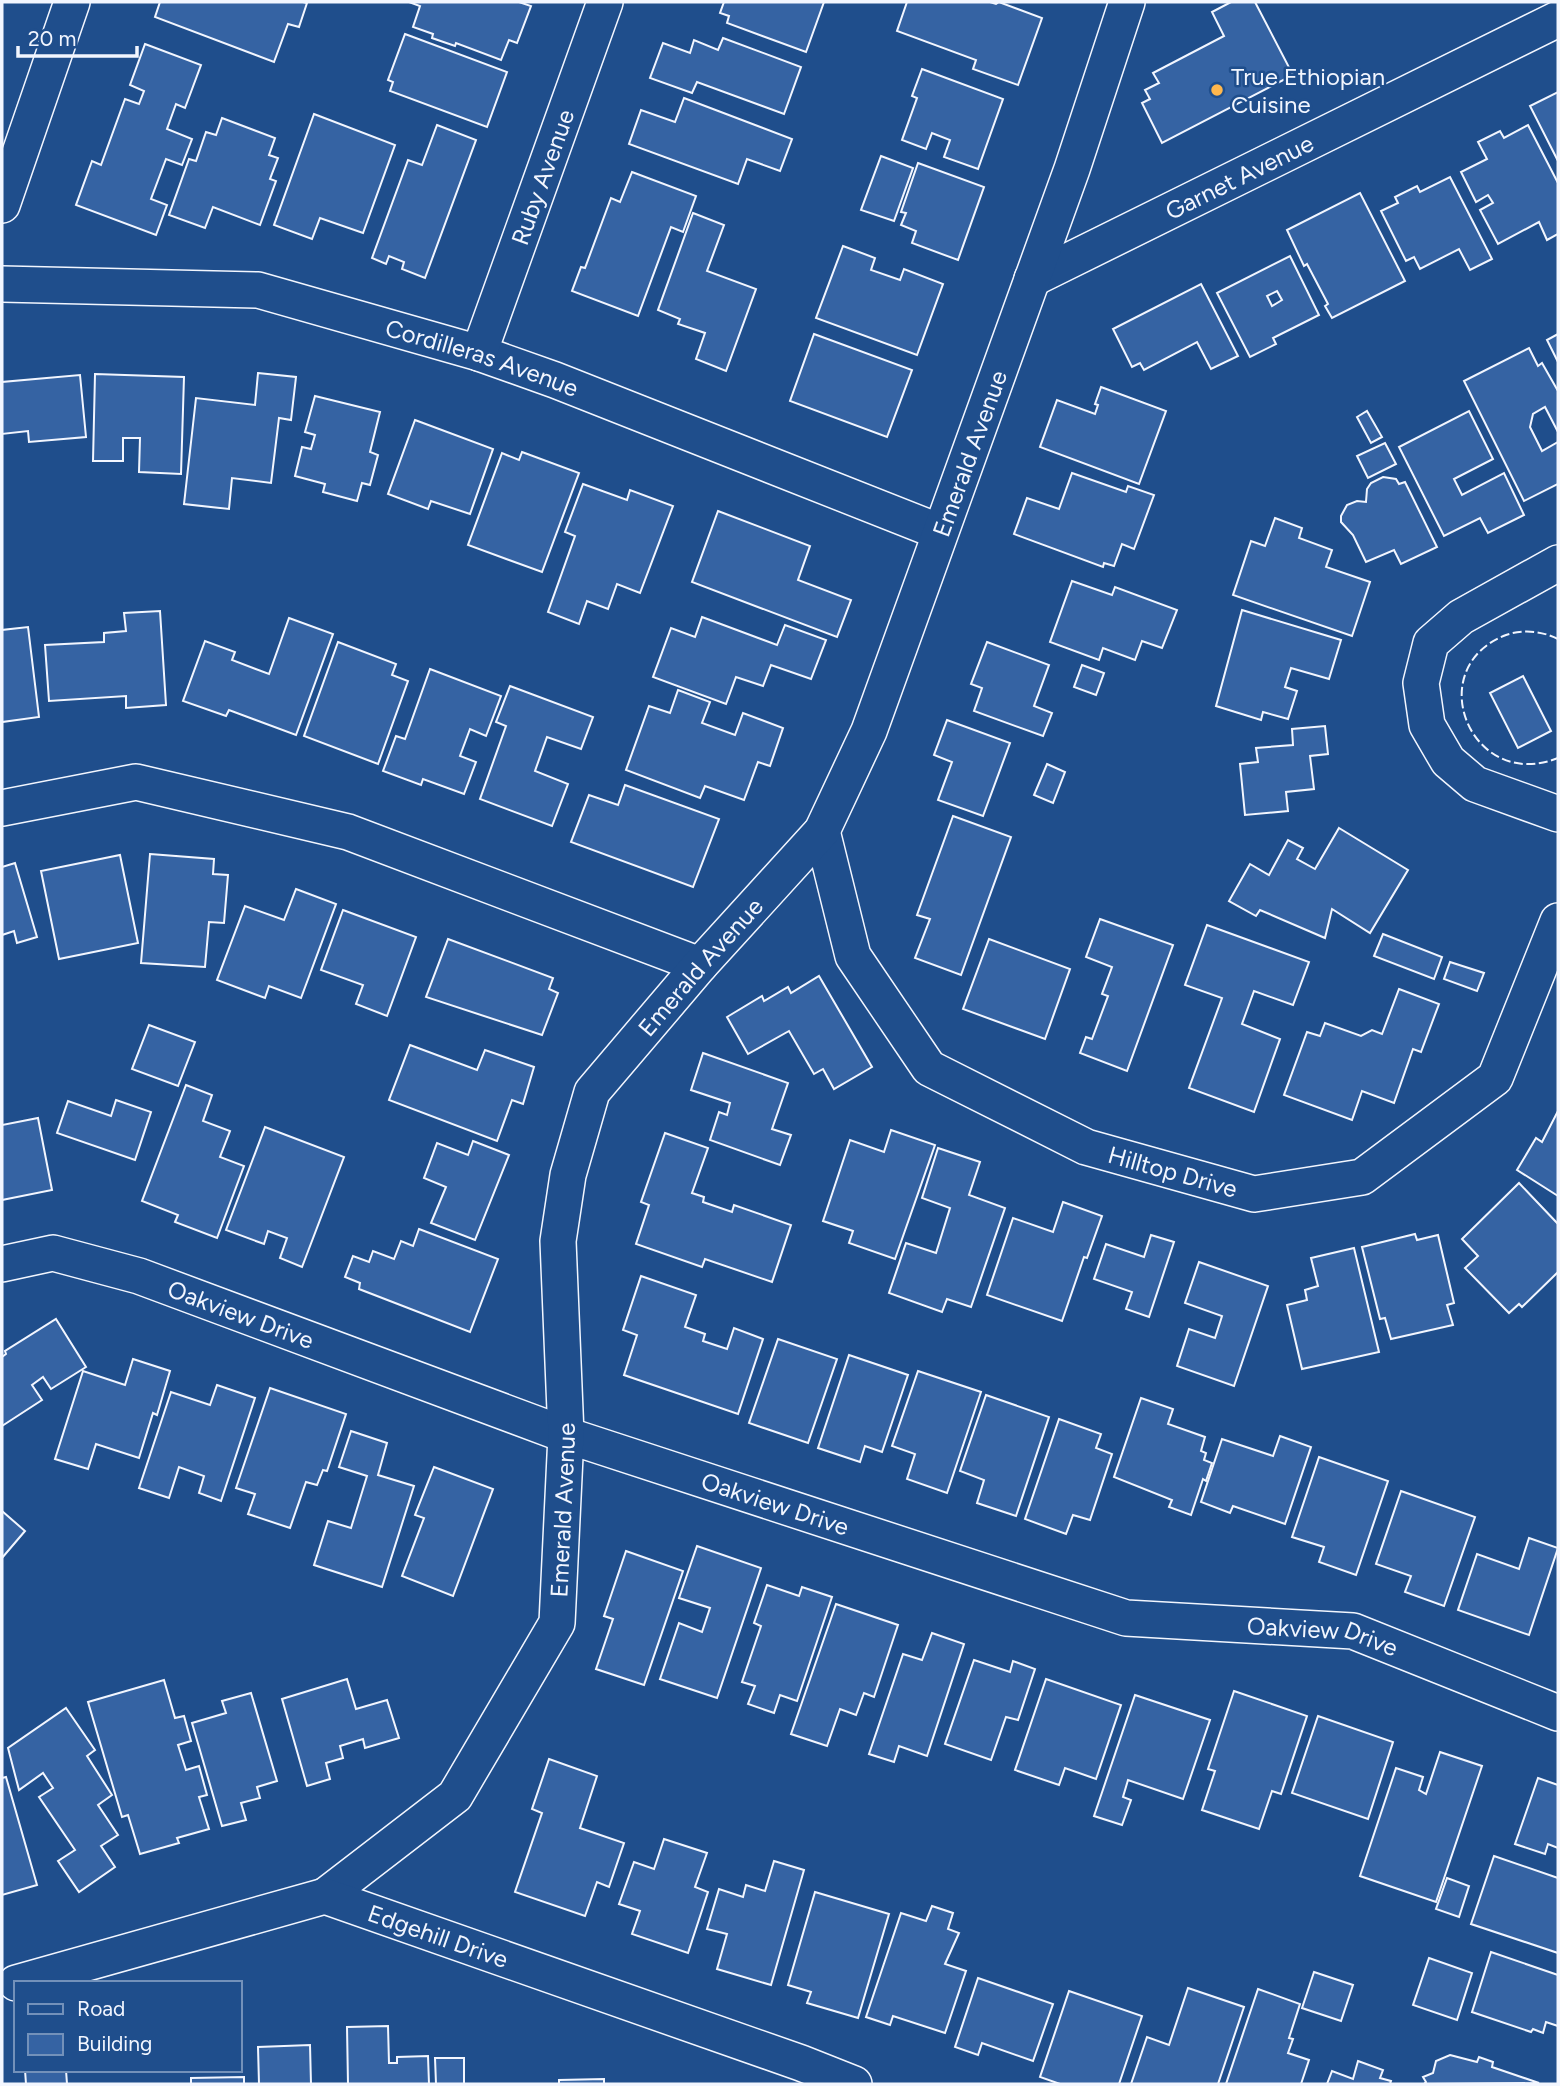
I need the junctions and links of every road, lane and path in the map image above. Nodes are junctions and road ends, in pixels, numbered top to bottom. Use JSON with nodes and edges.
{"nodes":[{"id":1,"x":72,"y":2,"type":"edge"},
{"id":2,"x":605,"y":2,"type":"edge"},
{"id":3,"x":1127,"y":2,"type":"edge"},
{"id":4,"x":1558,"y":19,"type":"edge"},
{"id":5,"x":2,"y":205,"type":"edge"},
{"id":6,"x":1032,"y":279,"type":"junction"},
{"id":7,"x":2,"y":284,"type":"edge"},
{"id":8,"x":479,"y":353,"type":"junction"},
{"id":9,"x":940,"y":531,"type":"junction"},
{"id":10,"x":1558,"y":563,"type":"edge"},
{"id":11,"x":2,"y":808,"type":"edge"},
{"id":12,"x":1558,"y":814,"type":"edge"},
{"id":13,"x":822,"y":831,"type":"junction"},
{"id":14,"x":1558,"y":921,"type":"edge"},
{"id":15,"x":700,"y":965,"type":"junction"},
{"id":16,"x":2,"y":1264,"type":"edge"},
{"id":17,"x":566,"y":1435,"type":"junction"},
{"id":18,"x":1558,"y":1713,"type":"edge"},
{"id":19,"x":325,"y":1896,"type":"junction"},
{"id":20,"x":23,"y":1981,"type":"edge"},
{"id":21,"x":854,"y":2084,"type":"edge"}],
"edges":[{"from":1,"to":5,"type":"street"},
{"from":2,"to":8,"type":"street","name":"Ruby Avenue"},
{"from":3,"to":6,"type":"street","name":"Emerald Avenue"},
{"from":4,"to":6,"type":"street","name":"Garnet Avenue"},
{"from":6,"to":9,"type":"street","name":"Emerald Avenue"},
{"from":7,"to":8,"type":"street","name":"Cordilleras Avenue"},
{"from":8,"to":9,"type":"street","name":"Cordilleras Avenue"},
{"from":9,"to":13,"type":"street","name":"Emerald Avenue"},
{"from":10,"to":12,"type":"street"},
{"from":11,"to":15,"type":"street"},
{"from":13,"to":14,"type":"street","name":"Hilltop Drive"},
{"from":13,"to":15,"type":"street","name":"Emerald Avenue"},
{"from":15,"to":17,"type":"street","name":"Emerald Avenue"},
{"from":16,"to":17,"type":"street","name":"Oakview Drive"},
{"from":17,"to":18,"type":"street","name":"Oakview Drive"},
{"from":17,"to":19,"type":"street","name":"Emerald Avenue"},
{"from":19,"to":20,"type":"street"},
{"from":19,"to":21,"type":"street","name":"Edgehill Drive"}]}
